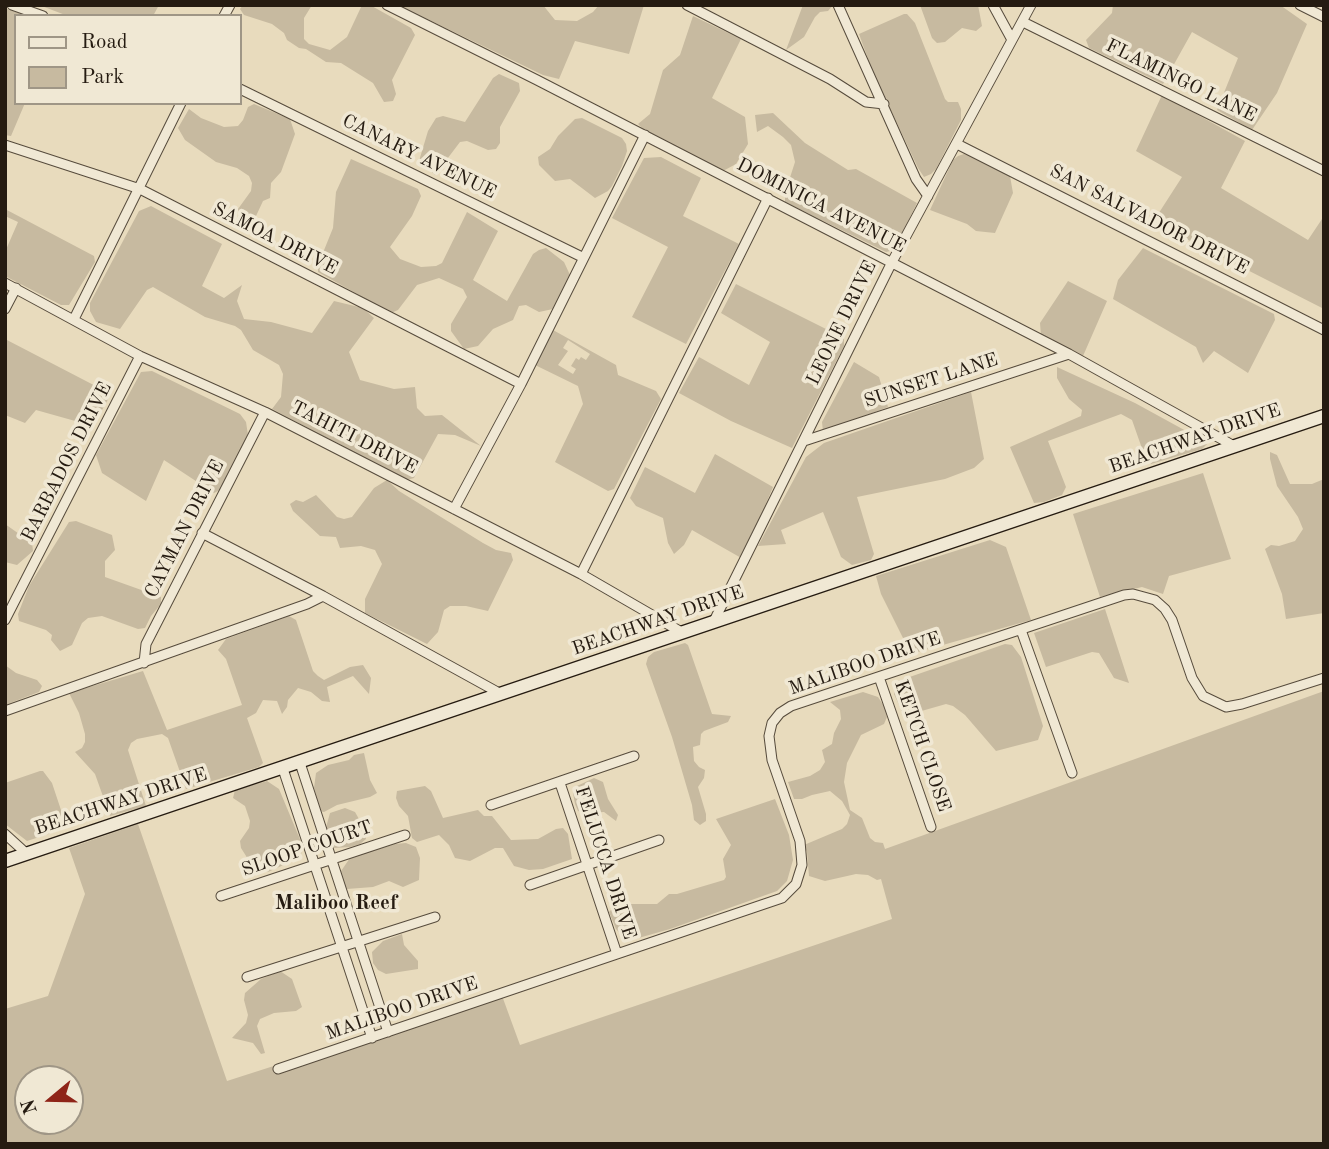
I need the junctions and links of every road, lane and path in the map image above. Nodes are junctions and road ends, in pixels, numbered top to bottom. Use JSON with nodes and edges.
{"nodes":[{"id":1,"x":12,"y":5,"type":"edge"},
{"id":2,"x":387,"y":5,"type":"edge"},
{"id":3,"x":687,"y":5,"type":"edge"},
{"id":4,"x":838,"y":5,"type":"edge"},
{"id":5,"x":993,"y":5,"type":"edge"},
{"id":6,"x":1031,"y":5,"type":"edge"},
{"id":7,"x":1300,"y":5,"type":"edge"},
{"id":8,"x":37,"y":14,"type":"edge"},
{"id":9,"x":1324,"y":17,"type":"edge"},
{"id":10,"x":1023,"y":22,"type":"junction"},
{"id":11,"x":1011,"y":38,"type":"junction"},
{"id":12,"x":242,"y":90,"type":"edge"},
{"id":13,"x":884,"y":104,"type":"junction"},
{"id":14,"x":180,"y":105,"type":"edge"},
{"id":15,"x":645,"y":135,"type":"junction"},
{"id":16,"x":957,"y":144,"type":"junction"},
{"id":17,"x":5,"y":145,"type":"edge"},
{"id":18,"x":1324,"y":171,"type":"edge"},
{"id":19,"x":140,"y":189,"type":"junction"},
{"id":20,"x":928,"y":196,"type":"junction"},
{"id":21,"x":768,"y":198,"type":"junction"},
{"id":22,"x":582,"y":257,"type":"junction"},
{"id":23,"x":892,"y":262,"type":"junction"},
{"id":24,"x":5,"y":282,"type":"edge"},
{"id":25,"x":16,"y":288,"type":"junction"},
{"id":26,"x":5,"y":309,"type":"edge"},
{"id":27,"x":74,"y":319,"type":"junction"},
{"id":28,"x":1324,"y":330,"type":"edge"},
{"id":29,"x":1069,"y":354,"type":"junction"},
{"id":30,"x":140,"y":356,"type":"junction"},
{"id":31,"x":521,"y":384,"type":"junction"},
{"id":32,"x":265,"y":412,"type":"junction"},
{"id":33,"x":1324,"y":416,"type":"edge"},
{"id":34,"x":804,"y":441,"type":"junction"},
{"id":35,"x":1234,"y":446,"type":"junction"},
{"id":36,"x":454,"y":509,"type":"junction"},
{"id":37,"x":202,"y":533,"type":"junction"},
{"id":38,"x":581,"y":574,"type":"junction"},
{"id":39,"x":323,"y":596,"type":"junction"},
{"id":40,"x":5,"y":620,"type":"edge"},
{"id":41,"x":713,"y":623,"type":"junction"},
{"id":42,"x":1021,"y":630,"type":"junction"},
{"id":43,"x":683,"y":633,"type":"junction"},
{"id":44,"x":144,"y":663,"type":"junction"},
{"id":45,"x":879,"y":677,"type":"junction"},
{"id":46,"x":1324,"y":677,"type":"edge"},
{"id":47,"x":501,"y":694,"type":"junction"},
{"id":48,"x":5,"y":711,"type":"edge"},
{"id":49,"x":634,"y":757,"type":"dead end"},
{"id":50,"x":300,"y":762,"type":"junction"},
{"id":51,"x":283,"y":768,"type":"junction"},
{"id":52,"x":1072,"y":774,"type":"dead end"},
{"id":53,"x":559,"y":783,"type":"junction"},
{"id":54,"x":491,"y":805,"type":"dead end"},
{"id":55,"x":931,"y":827,"type":"dead end"},
{"id":56,"x":5,"y":834,"type":"edge"},
{"id":57,"x":405,"y":835,"type":"dead end"},
{"id":58,"x":659,"y":840,"type":"dead end"},
{"id":59,"x":27,"y":853,"type":"junction"},
{"id":60,"x":331,"y":859,"type":"junction"},
{"id":61,"x":5,"y":861,"type":"edge"},
{"id":62,"x":589,"y":864,"type":"junction"},
{"id":63,"x":315,"y":865,"type":"junction"},
{"id":64,"x":530,"y":885,"type":"dead end"},
{"id":65,"x":221,"y":896,"type":"dead end"},
{"id":66,"x":435,"y":917,"type":"dead end"},
{"id":67,"x":359,"y":941,"type":"junction"},
{"id":68,"x":342,"y":947,"type":"junction"},
{"id":69,"x":617,"y":954,"type":"junction"},
{"id":70,"x":247,"y":977,"type":"dead end"},
{"id":71,"x":388,"y":1032,"type":"junction"},
{"id":72,"x":372,"y":1038,"type":"junction"},
{"id":73,"x":278,"y":1069,"type":"dead end"}],
"edges":[{"from":1,"to":8,"type":"street"},
{"from":2,"to":15,"type":"street","name":"DOMINICA AVENUE"},
{"from":3,"to":13,"type":"street"},
{"from":4,"to":13,"type":"street"},
{"from":5,"to":11,"type":"street"},
{"from":6,"to":10,"type":"street","name":"LEONE DRIVE"},
{"from":7,"to":9,"type":"street"},
{"from":10,"to":11,"type":"street","name":"LEONE DRIVE"},
{"from":10,"to":18,"type":"street","name":"FLAMINGO LANE"},
{"from":11,"to":16,"type":"street","name":"LEONE DRIVE"},
{"from":12,"to":22,"type":"street","name":"CANARY AVENUE"},
{"from":13,"to":20,"type":"street"},
{"from":14,"to":19,"type":"street"},
{"from":15,"to":21,"type":"street","name":"DOMINICA AVENUE"},
{"from":15,"to":22,"type":"street"},
{"from":16,"to":20,"type":"street","name":"LEONE DRIVE"},
{"from":16,"to":28,"type":"street","name":"SAN SALVADOR DRIVE"},
{"from":17,"to":19,"type":"street","name":"SAMOA DRIVE"},
{"from":19,"to":27,"type":"street"},
{"from":19,"to":31,"type":"street","name":"SAMOA DRIVE"},
{"from":20,"to":23,"type":"street","name":"LEONE DRIVE"},
{"from":21,"to":23,"type":"street","name":"DOMINICA AVENUE"},
{"from":21,"to":38,"type":"street"},
{"from":22,"to":31,"type":"street"},
{"from":23,"to":29,"type":"street","name":"DOMINICA AVENUE"},
{"from":23,"to":34,"type":"street","name":"LEONE DRIVE"},
{"from":24,"to":25,"type":"street","name":"TAHITI DRIVE"},
{"from":25,"to":26,"type":"street"},
{"from":25,"to":27,"type":"street","name":"TAHITI DRIVE"},
{"from":27,"to":30,"type":"street","name":"TAHITI DRIVE"},
{"from":29,"to":34,"type":"street","name":"SUNSET LANE"},
{"from":29,"to":35,"type":"street","name":"DOMINICA AVENUE"},
{"from":30,"to":32,"type":"street","name":"TAHITI DRIVE"},
{"from":30,"to":40,"type":"street","name":"BARBADOS DRIVE"},
{"from":31,"to":36,"type":"street"},
{"from":32,"to":36,"type":"street","name":"TAHITI DRIVE"},
{"from":32,"to":37,"type":"street","name":"CAYMAN DRIVE"},
{"from":33,"to":35,"type":"street","name":"BEACHWAY DRIVE"},
{"from":34,"to":41,"type":"street","name":"LEONE DRIVE"},
{"from":35,"to":41,"type":"street","name":"BEACHWAY DRIVE"},
{"from":36,"to":38,"type":"street","name":"TAHITI DRIVE"},
{"from":37,"to":39,"type":"street"},
{"from":37,"to":44,"type":"street","name":"CAYMAN DRIVE"},
{"from":38,"to":43,"type":"street","name":"TAHITI DRIVE"},
{"from":39,"to":44,"type":"street"},
{"from":39,"to":47,"type":"street"},
{"from":41,"to":43,"type":"street","name":"BEACHWAY DRIVE"},
{"from":42,"to":45,"type":"street","name":"MALIBOO DRIVE"},
{"from":42,"to":46,"type":"street","name":"MALIBOO DRIVE"},
{"from":42,"to":52,"type":"street"},
{"from":43,"to":47,"type":"street","name":"BEACHWAY DRIVE"},
{"from":44,"to":48,"type":"street"},
{"from":45,"to":55,"type":"street","name":"KETCH CLOSE"},
{"from":45,"to":69,"type":"street","name":"MALIBOO DRIVE"},
{"from":47,"to":50,"type":"street","name":"BEACHWAY DRIVE"},
{"from":49,"to":53,"type":"street"},
{"from":50,"to":51,"type":"street","name":"BEACHWAY DRIVE"},
{"from":50,"to":60,"type":"street"},
{"from":51,"to":59,"type":"street","name":"BEACHWAY DRIVE"},
{"from":51,"to":63,"type":"street"},
{"from":53,"to":54,"type":"street"},
{"from":53,"to":62,"type":"street","name":"FELUCCA DRIVE"},
{"from":56,"to":59,"type":"street"},
{"from":57,"to":60,"type":"street","name":"SLOOP COURT"},
{"from":58,"to":62,"type":"street"},
{"from":59,"to":61,"type":"street","name":"BEACHWAY DRIVE"},
{"from":60,"to":63,"type":"street","name":"SLOOP COURT"},
{"from":60,"to":67,"type":"street"},
{"from":62,"to":64,"type":"street"},
{"from":62,"to":69,"type":"street","name":"FELUCCA DRIVE"},
{"from":63,"to":65,"type":"street","name":"SLOOP COURT"},
{"from":63,"to":68,"type":"street"},
{"from":66,"to":67,"type":"street"},
{"from":67,"to":68,"type":"street"},
{"from":67,"to":71,"type":"street"},
{"from":68,"to":70,"type":"street"},
{"from":68,"to":72,"type":"street"},
{"from":69,"to":71,"type":"street","name":"MALIBOO DRIVE"},
{"from":71,"to":72,"type":"street","name":"MALIBOO DRIVE"},
{"from":72,"to":73,"type":"street","name":"MALIBOO DRIVE"}]}
